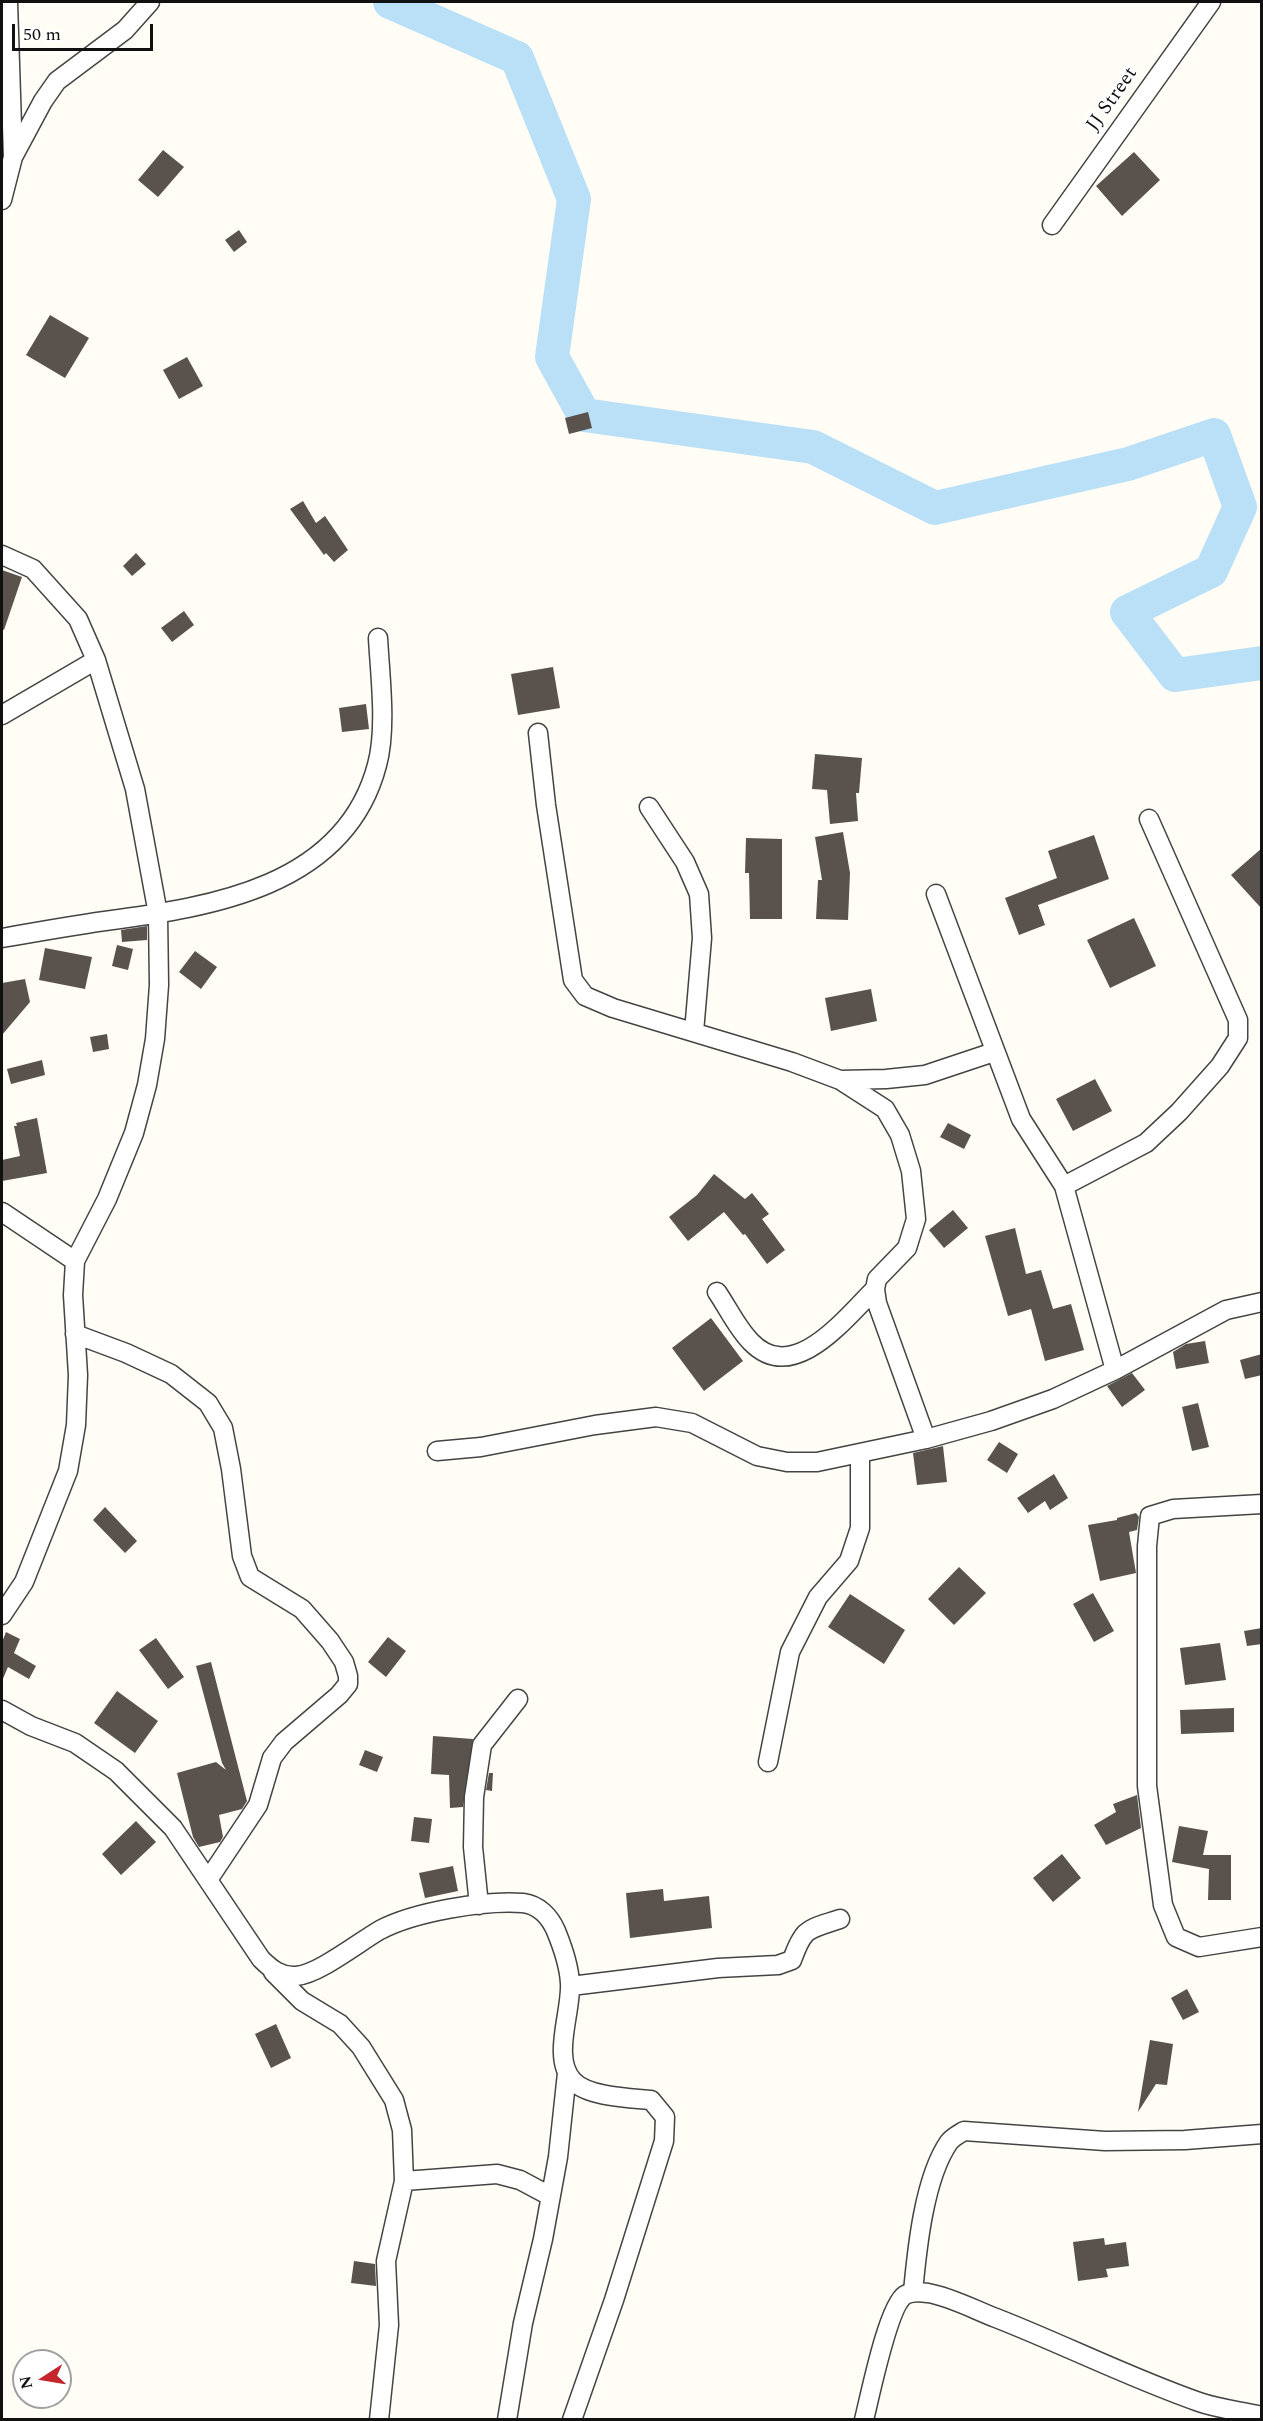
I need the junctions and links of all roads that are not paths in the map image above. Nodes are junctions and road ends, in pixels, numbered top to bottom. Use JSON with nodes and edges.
{"nodes":[{"id":1,"x":8,"y":2,"type":"edge"},
{"id":2,"x":150,"y":2,"type":"edge"},
{"id":3,"x":1211,"y":2,"type":"edge"},
{"id":4,"x":5,"y":60,"type":"edge"},
{"id":5,"x":12,"y":157,"type":"junction"},
{"id":6,"x":2,"y":200,"type":"edge"},
{"id":7,"x":1052,"y":225,"type":"dead end"},
{"id":8,"x":2,"y":555,"type":"edge"},
{"id":9,"x":378,"y":638,"type":"dead end"},
{"id":10,"x":96,"y":660,"type":"junction"},
{"id":11,"x":2,"y":715,"type":"edge"},
{"id":12,"x":537,"y":733,"type":"dead end"},
{"id":13,"x":649,"y":807,"type":"dead end"},
{"id":14,"x":1149,"y":819,"type":"dead end"},
{"id":15,"x":936,"y":894,"type":"dead end"},
{"id":16,"x":158,"y":914,"type":"junction"},
{"id":17,"x":2,"y":938,"type":"edge"},
{"id":18,"x":694,"y":1032,"type":"junction"},
{"id":19,"x":994,"y":1052,"type":"junction"},
{"id":20,"x":840,"y":1080,"type":"junction"},
{"id":21,"x":1064,"y":1186,"type":"junction"},
{"id":22,"x":2,"y":1212,"type":"edge"},
{"id":23,"x":75,"y":1261,"type":"junction"},
{"id":24,"x":874,"y":1289,"type":"junction"},
{"id":25,"x":717,"y":1292,"type":"dead end"},
{"id":26,"x":1262,"y":1302,"type":"edge"},
{"id":27,"x":75,"y":1334,"type":"junction"},
{"id":28,"x":1115,"y":1370,"type":"junction"},
{"id":29,"x":926,"y":1439,"type":"junction"},
{"id":30,"x":437,"y":1451,"type":"dead end"},
{"id":31,"x":860,"y":1454,"type":"junction"},
{"id":32,"x":1262,"y":1504,"type":"edge"},
{"id":33,"x":2,"y":1615,"type":"edge"},
{"id":34,"x":518,"y":1699,"type":"dead end"},
{"id":35,"x":2,"y":1710,"type":"edge"},
{"id":36,"x":768,"y":1762,"type":"dead end"},
{"id":37,"x":208,"y":1880,"type":"junction"},
{"id":38,"x":480,"y":1905,"type":"junction"},
{"id":39,"x":840,"y":1919,"type":"dead end"},
{"id":40,"x":1262,"y":1937,"type":"edge"},
{"id":41,"x":273,"y":1972,"type":"junction"},
{"id":42,"x":571,"y":1986,"type":"junction"},
{"id":43,"x":567,"y":2073,"type":"junction"},
{"id":44,"x":1262,"y":2134,"type":"edge"},
{"id":45,"x":404,"y":2181,"type":"junction"},
{"id":46,"x":550,"y":2196,"type":"junction"},
{"id":47,"x":913,"y":2292,"type":"junction"},
{"id":48,"x":1262,"y":2416,"type":"edge"},
{"id":49,"x":379,"y":2420,"type":"edge"},
{"id":50,"x":507,"y":2420,"type":"edge"},
{"id":51,"x":572,"y":2420,"type":"edge"},
{"id":52,"x":864,"y":2420,"type":"edge"}],
"edges":[{"from":1,"to":4,"type":"street"},
{"from":2,"to":5,"type":"street"},
{"from":3,"to":7,"type":"street","name":"JJ Street"},
{"from":4,"to":5,"type":"street"},
{"from":5,"to":6,"type":"street"},
{"from":8,"to":10,"type":"street"},
{"from":9,"to":16,"type":"street"},
{"from":10,"to":11,"type":"street"},
{"from":10,"to":16,"type":"street"},
{"from":12,"to":18,"type":"street"},
{"from":13,"to":18,"type":"street"},
{"from":14,"to":21,"type":"street"},
{"from":15,"to":19,"type":"street"},
{"from":16,"to":17,"type":"street"},
{"from":16,"to":23,"type":"street"},
{"from":18,"to":20,"type":"street"},
{"from":19,"to":20,"type":"street"},
{"from":19,"to":21,"type":"street"},
{"from":20,"to":24,"type":"street"},
{"from":21,"to":28,"type":"street"},
{"from":22,"to":23,"type":"street"},
{"from":23,"to":27,"type":"street"},
{"from":24,"to":25,"type":"street"},
{"from":24,"to":29,"type":"street"},
{"from":26,"to":28,"type":"street"},
{"from":27,"to":33,"type":"street"},
{"from":27,"to":37,"type":"street"},
{"from":28,"to":29,"type":"street"},
{"from":29,"to":31,"type":"street"},
{"from":30,"to":31,"type":"street"},
{"from":31,"to":36,"type":"street"},
{"from":32,"to":40,"type":"street"},
{"from":34,"to":38,"type":"street"},
{"from":35,"to":37,"type":"street"},
{"from":37,"to":41,"type":"street"},
{"from":38,"to":41,"type":"street"},
{"from":38,"to":42,"type":"street"},
{"from":39,"to":42,"type":"street"},
{"from":41,"to":45,"type":"street"},
{"from":42,"to":43,"type":"street"},
{"from":43,"to":46,"type":"street"},
{"from":43,"to":51,"type":"street"},
{"from":44,"to":47,"type":"street"},
{"from":45,"to":46,"type":"street"},
{"from":45,"to":49,"type":"street"},
{"from":46,"to":50,"type":"street"},
{"from":47,"to":48,"type":"street"},
{"from":47,"to":52,"type":"street"}]}
